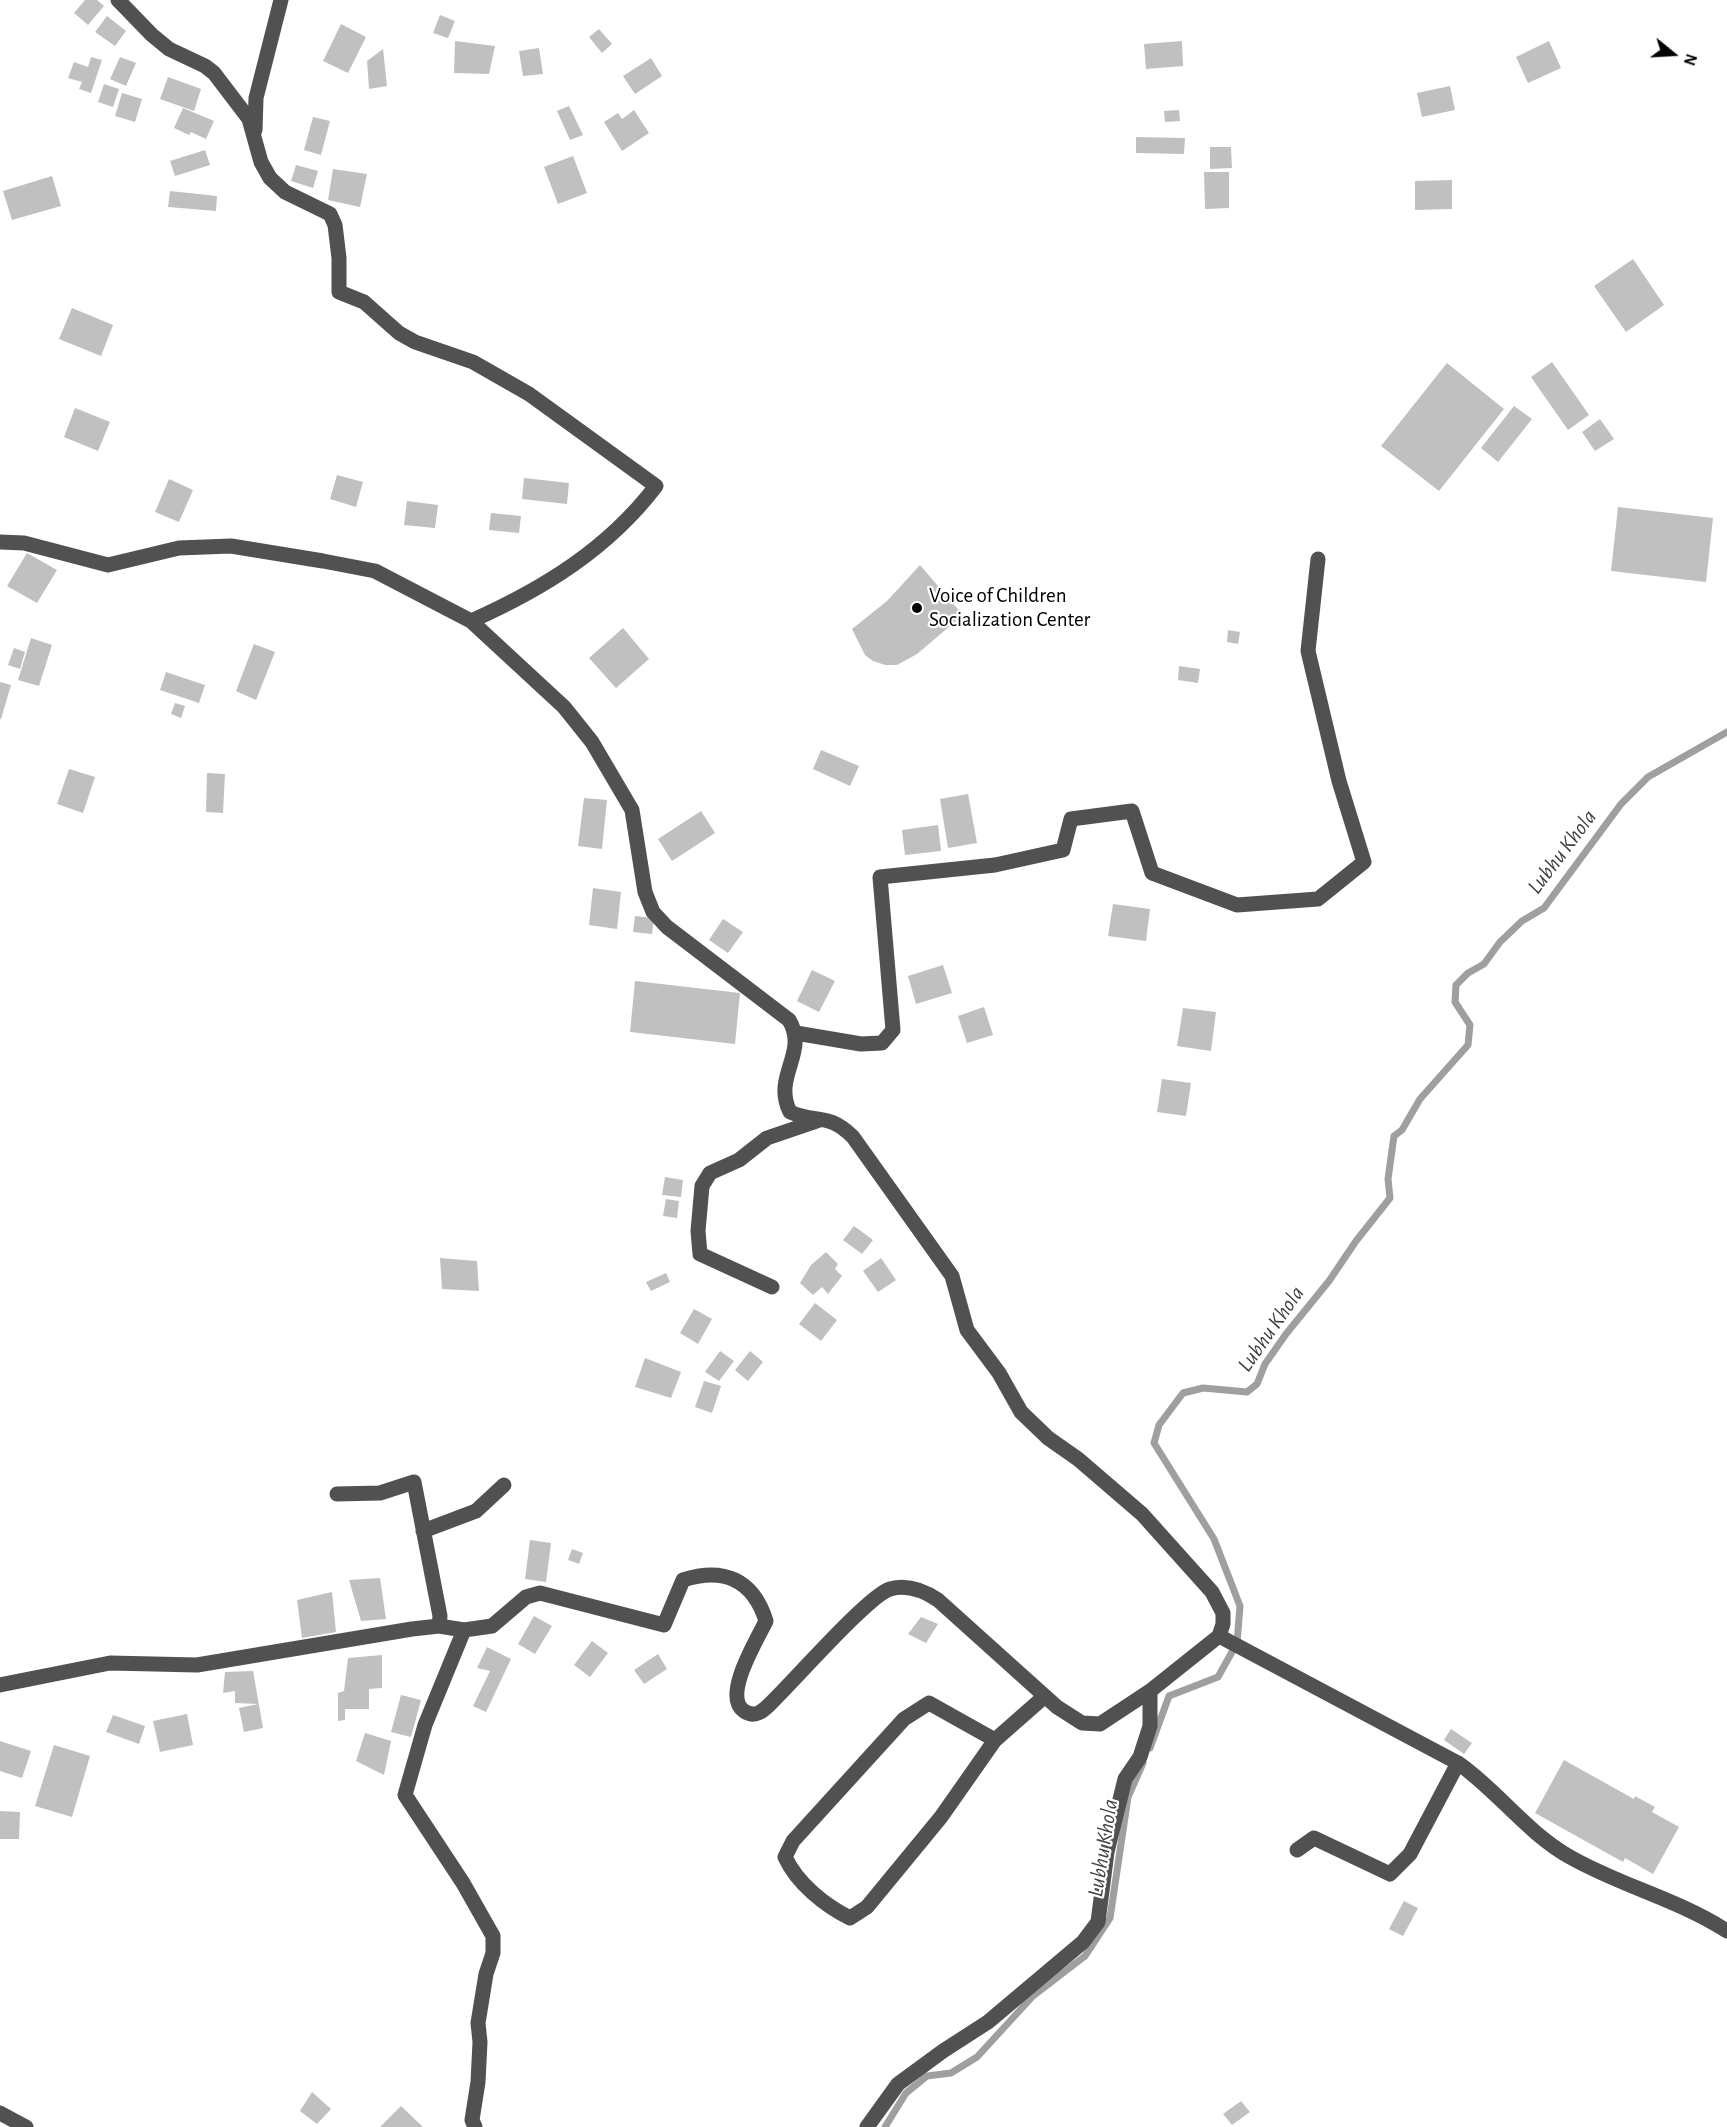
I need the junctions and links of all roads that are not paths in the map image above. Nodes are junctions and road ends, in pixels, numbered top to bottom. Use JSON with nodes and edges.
{"nodes":[{"id":1,"x":118,"y":0,"type":"edge"},
{"id":2,"x":281,"y":0,"type":"edge"},
{"id":3,"x":255,"y":136,"type":"junction"},
{"id":4,"x":0,"y":542,"type":"edge"},
{"id":5,"x":1318,"y":558,"type":"dead end"},
{"id":6,"x":471,"y":621,"type":"junction"},
{"id":7,"x":796,"y":1033,"type":"junction"},
{"id":8,"x":826,"y":1118,"type":"junction"},
{"id":9,"x":772,"y":1287,"type":"dead end"},
{"id":10,"x":504,"y":1485,"type":"dead end"},
{"id":11,"x":337,"y":1494,"type":"dead end"},
{"id":12,"x":423,"y":1531,"type":"junction"},
{"id":13,"x":439,"y":1626,"type":"junction"},
{"id":14,"x":464,"y":1630,"type":"junction"},
{"id":15,"x":1224,"y":1638,"type":"junction"},
{"id":16,"x":0,"y":1685,"type":"edge"},
{"id":17,"x":1150,"y":1690,"type":"junction"},
{"id":18,"x":1045,"y":1696,"type":"junction"},
{"id":19,"x":995,"y":1740,"type":"junction"},
{"id":20,"x":1458,"y":1763,"type":"junction"},
{"id":21,"x":1297,"y":1850,"type":"dead end"},
{"id":22,"x":1727,"y":1931,"type":"edge"},
{"id":23,"x":0,"y":2113,"type":"edge"},
{"id":24,"x":26,"y":2127,"type":"edge"},
{"id":25,"x":475,"y":2127,"type":"edge"},
{"id":26,"x":867,"y":2127,"type":"edge"}],
"edges":[{"from":1,"to":3,"type":"street"},
{"from":2,"to":3,"type":"street"},
{"from":3,"to":6,"type":"street"},
{"from":4,"to":6,"type":"street"},
{"from":5,"to":7,"type":"street"},
{"from":6,"to":7,"type":"street"},
{"from":7,"to":8,"type":"street"},
{"from":8,"to":9,"type":"street"},
{"from":8,"to":15,"type":"street"},
{"from":10,"to":12,"type":"street"},
{"from":11,"to":12,"type":"street"},
{"from":12,"to":13,"type":"street"},
{"from":13,"to":14,"type":"street"},
{"from":13,"to":16,"type":"street"},
{"from":14,"to":18,"type":"street"},
{"from":14,"to":25,"type":"street"},
{"from":15,"to":17,"type":"street"},
{"from":15,"to":20,"type":"street"},
{"from":17,"to":18,"type":"street"},
{"from":17,"to":26,"type":"street"},
{"from":18,"to":19,"type":"street"},
{"from":19,"to":19,"type":"street"},
{"from":20,"to":21,"type":"street"},
{"from":20,"to":22,"type":"street"},
{"from":23,"to":24,"type":"street"}]}
